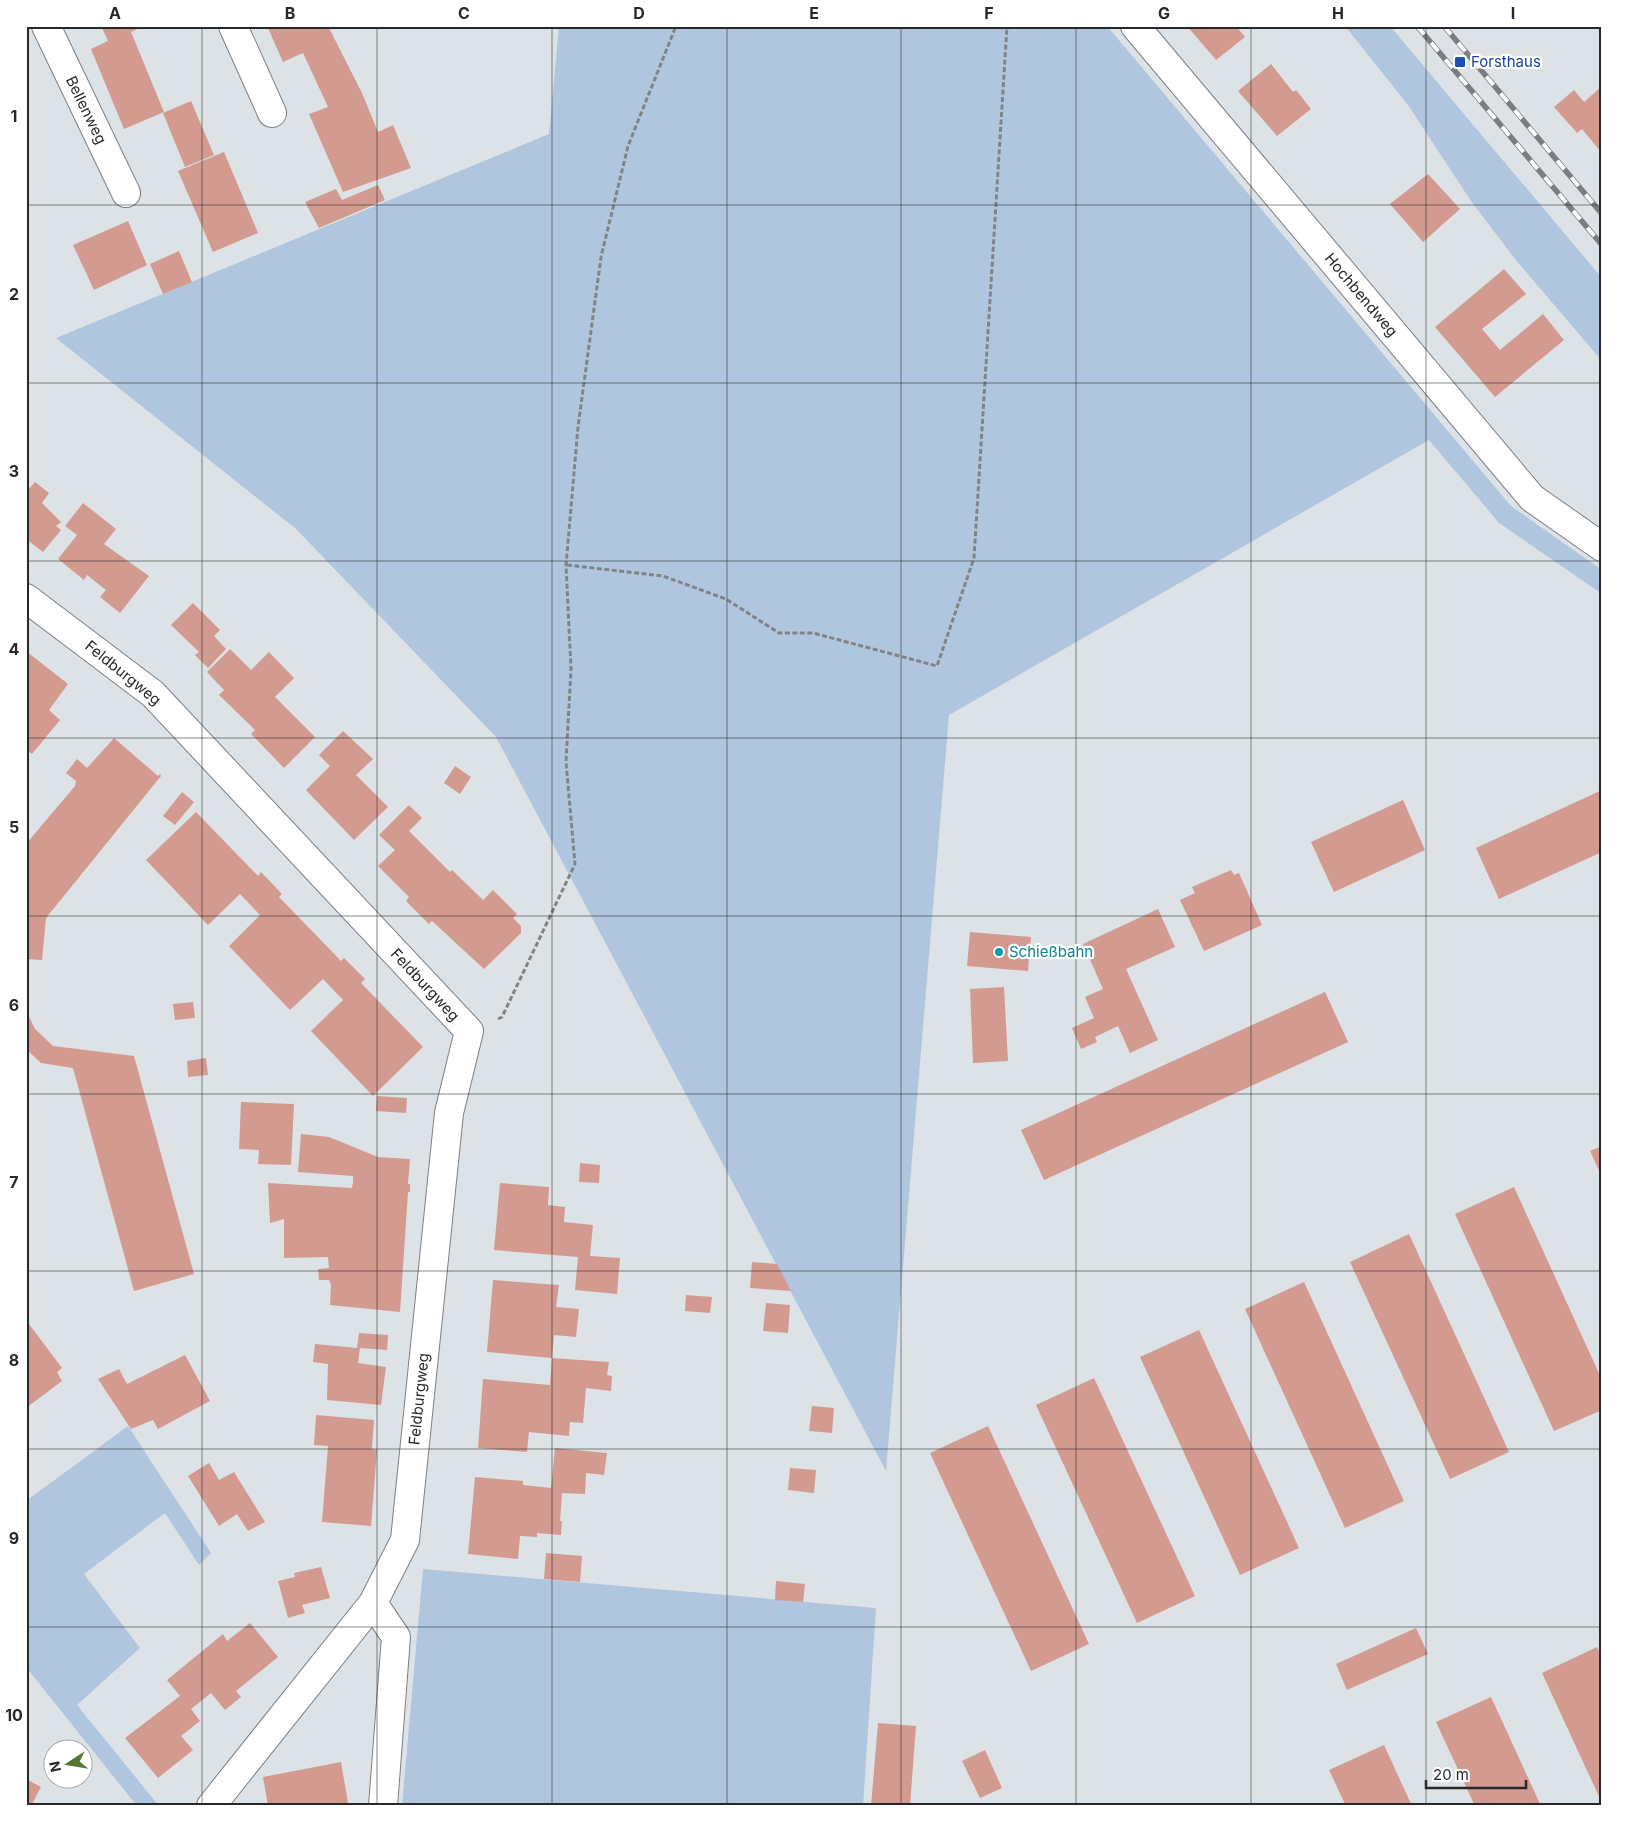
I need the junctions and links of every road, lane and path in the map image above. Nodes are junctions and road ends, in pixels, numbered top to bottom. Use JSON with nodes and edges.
{"nodes":[{"id":1,"x":46,"y":26,"type":"edge"},
{"id":2,"x":233,"y":26,"type":"edge"},
{"id":3,"x":676,"y":26,"type":"edge"},
{"id":4,"x":1007,"y":26,"type":"edge"},
{"id":5,"x":1136,"y":26,"type":"edge"},
{"id":6,"x":272,"y":113,"type":"dead end"},
{"id":7,"x":126,"y":193,"type":"dead end"},
{"id":8,"x":1602,"y":547,"type":"edge"},
{"id":9,"x":566,"y":565,"type":"junction"},
{"id":10,"x":26,"y":598,"type":"edge"},
{"id":11,"x":469,"y":1031,"type":"junction"},
{"id":12,"x":373,"y":1603,"type":"junction"},
{"id":13,"x":211,"y":1806,"type":"edge"},
{"id":14,"x":383,"y":1806,"type":"edge"}],
"edges":[{"from":1,"to":7,"type":"street","name":"Bellenweg"},
{"from":2,"to":6,"type":"street"},
{"from":3,"to":9,"type":"path"},
{"from":4,"to":9,"type":"path"},
{"from":5,"to":8,"type":"street","name":"Hochbendweg"},
{"from":9,"to":11,"type":"path"},
{"from":10,"to":11,"type":"street","name":"Feldburgweg"},
{"from":11,"to":12,"type":"street","name":"Feldburgweg"},
{"from":12,"to":13,"type":"street","name":"Feldburgweg"},
{"from":12,"to":14,"type":"street"}]}
